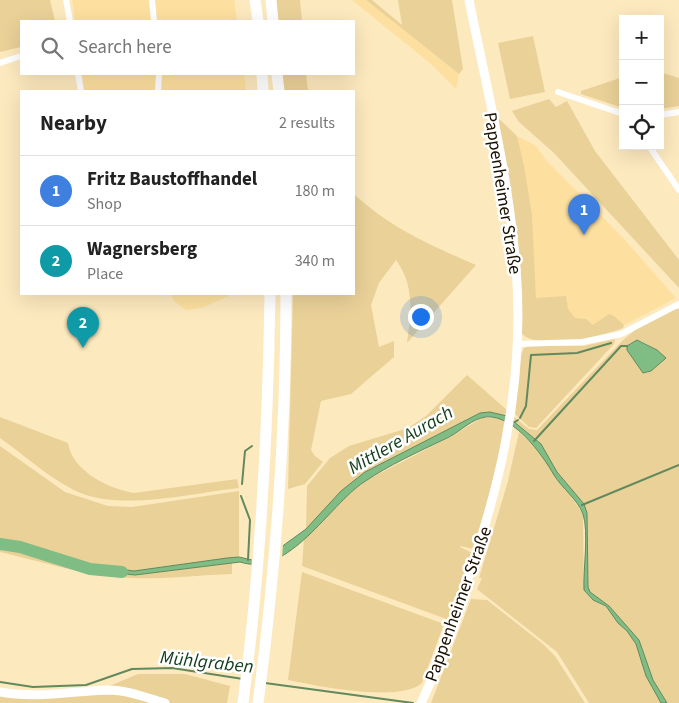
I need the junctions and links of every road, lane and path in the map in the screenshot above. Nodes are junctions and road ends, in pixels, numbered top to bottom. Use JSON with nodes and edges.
{"nodes":[{"id":1,"x":66,"y":0,"type":"edge"},
{"id":2,"x":152,"y":0,"type":"edge"},
{"id":3,"x":255,"y":0,"type":"edge"},
{"id":4,"x":271,"y":0,"type":"edge"},
{"id":5,"x":469,"y":0,"type":"edge"},
{"id":6,"x":70,"y":20,"type":"edge"},
{"id":7,"x":154,"y":20,"type":"edge"},
{"id":8,"x":258,"y":20,"type":"edge"},
{"id":9,"x":273,"y":20,"type":"edge"},
{"id":10,"x":20,"y":56,"type":"edge"},
{"id":11,"x":0,"y":64,"type":"edge"},
{"id":12,"x":78,"y":75,"type":"edge"},
{"id":13,"x":159,"y":75,"type":"edge"},
{"id":14,"x":262,"y":75,"type":"edge"},
{"id":15,"x":277,"y":75,"type":"edge"},
{"id":16,"x":82,"y":90,"type":"edge"},
{"id":17,"x":158,"y":90,"type":"edge"},
{"id":18,"x":263,"y":90,"type":"edge"},
{"id":19,"x":279,"y":90,"type":"edge"},
{"id":20,"x":558,"y":92,"type":"dead end"},
{"id":21,"x":619,"y":113,"type":"edge"},
{"id":22,"x":679,"y":114,"type":"edge"},
{"id":23,"x":664,"y":115,"type":"edge"},
{"id":24,"x":652,"y":150,"type":"edge"},
{"id":25,"x":679,"y":190,"type":"edge"},
{"id":26,"x":270,"y":295,"type":"edge"},
{"id":27,"x":286,"y":295,"type":"edge"},
{"id":28,"x":679,"y":304,"type":"edge"},
{"id":29,"x":517,"y":344,"type":"junction"},
{"id":30,"x":0,"y":692,"type":"edge"},
{"id":31,"x":165,"y":703,"type":"edge"},
{"id":32,"x":242,"y":703,"type":"edge"},
{"id":33,"x":258,"y":703,"type":"edge"},
{"id":34,"x":421,"y":703,"type":"edge"}],
"edges":[{"from":1,"to":6,"type":"street"},
{"from":2,"to":7,"type":"street"},
{"from":3,"to":8,"type":"highway"},
{"from":4,"to":9,"type":"highway"},
{"from":5,"to":29,"type":"street","name":"Pappenheimer Straße"},
{"from":10,"to":11,"type":"street"},
{"from":12,"to":16,"type":"street"},
{"from":13,"to":17,"type":"street"},
{"from":14,"to":18,"type":"highway"},
{"from":15,"to":19,"type":"highway"},
{"from":20,"to":21,"type":"street"},
{"from":22,"to":23,"type":"street"},
{"from":24,"to":25,"type":"street"},
{"from":26,"to":32,"type":"highway"},
{"from":27,"to":33,"type":"highway"},
{"from":28,"to":29,"type":"street"},
{"from":29,"to":34,"type":"street","name":"Pappenheimer Straße"},
{"from":30,"to":31,"type":"street"}]}
